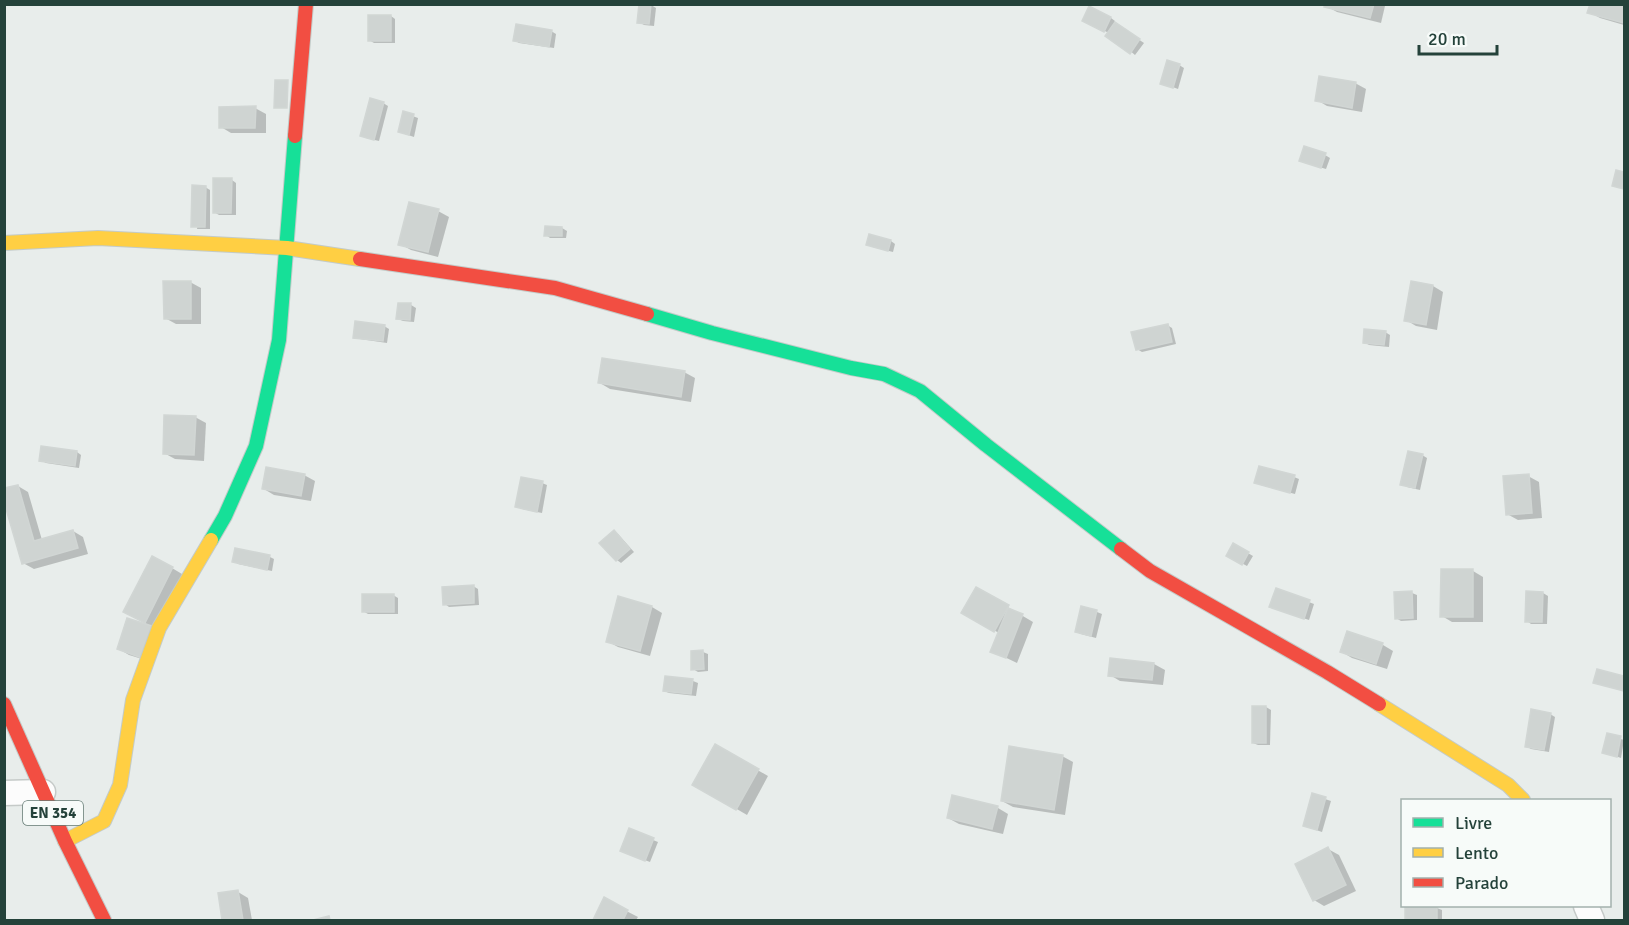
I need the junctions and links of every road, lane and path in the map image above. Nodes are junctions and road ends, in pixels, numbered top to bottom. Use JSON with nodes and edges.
{"nodes":[{"id":1,"x":306,"y":4,"type":"edge"},
{"id":2,"x":4,"y":243,"type":"edge"},
{"id":3,"x":287,"y":248,"type":"junction"},
{"id":4,"x":4,"y":704,"type":"edge"},
{"id":5,"x":43,"y":792,"type":"junction"},
{"id":6,"x":4,"y":793,"type":"edge"},
{"id":7,"x":1521,"y":799,"type":"edge"},
{"id":8,"x":65,"y":841,"type":"junction"},
{"id":9,"x":1586,"y":907,"type":"edge"},
{"id":10,"x":104,"y":921,"type":"edge"},
{"id":11,"x":1592,"y":921,"type":"edge"}],
"edges":[{"from":1,"to":3,"type":"street"},
{"from":2,"to":3,"type":"street"},
{"from":3,"to":7,"type":"street"},
{"from":3,"to":8,"type":"street"},
{"from":4,"to":5,"type":"street","number":"EN 354"},
{"from":5,"to":6,"type":"street"},
{"from":5,"to":8,"type":"street","number":"EN 354"},
{"from":8,"to":10,"type":"street","number":"EN 354"},
{"from":9,"to":11,"type":"street"}]}
